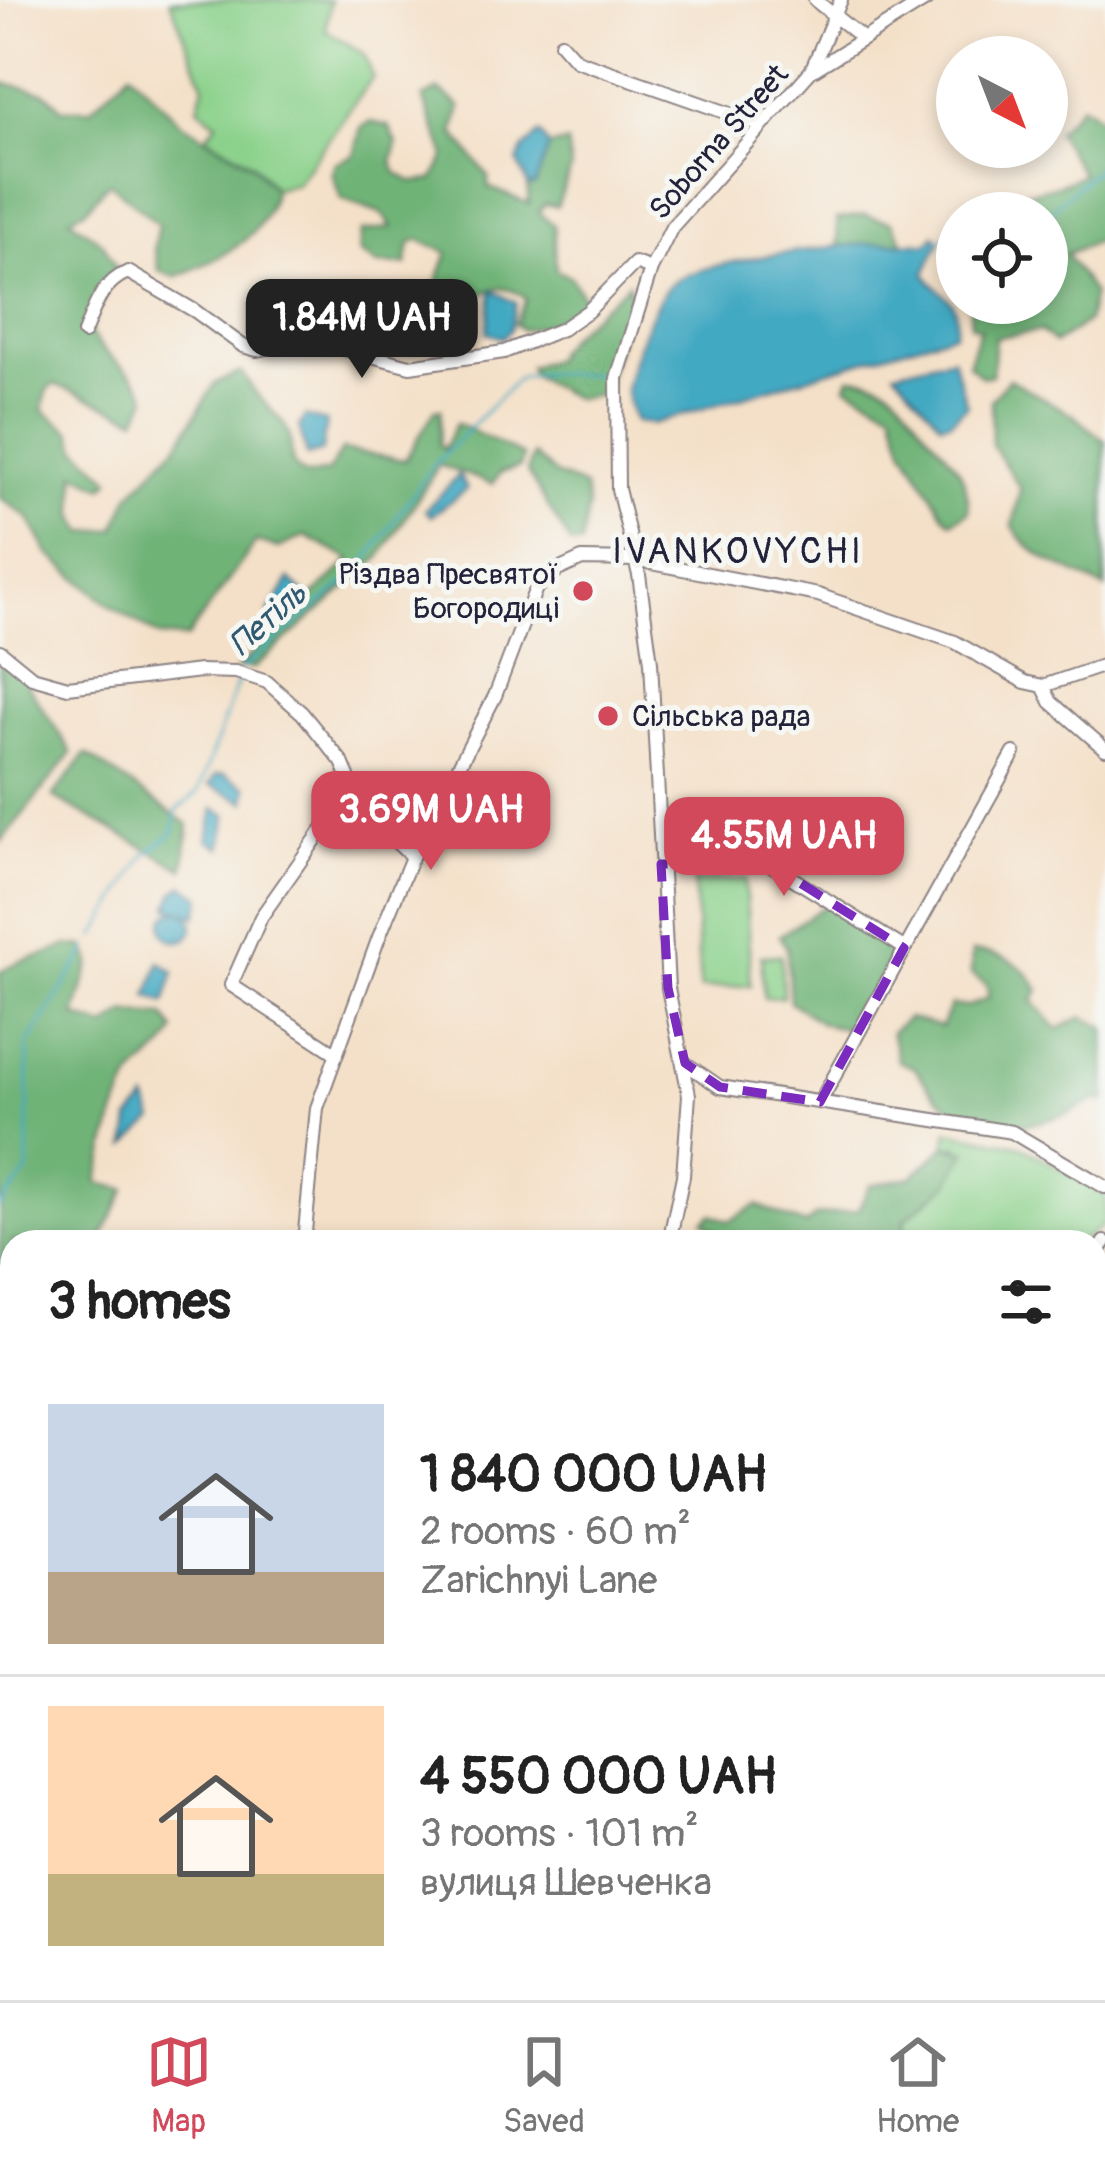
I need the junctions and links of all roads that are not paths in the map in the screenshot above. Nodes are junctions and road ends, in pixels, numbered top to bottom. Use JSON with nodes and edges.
{"nodes":[{"id":1,"x":815,"y":0,"type":"edge"},
{"id":2,"x":842,"y":0,"type":"edge"},
{"id":3,"x":926,"y":0,"type":"edge"},
{"id":4,"x":836,"y":16,"type":"junction"},
{"id":5,"x":861,"y":37,"type":"junction"},
{"id":6,"x":562,"y":43,"type":"dead end"},
{"id":7,"x":811,"y":71,"type":"junction"},
{"id":8,"x":762,"y":125,"type":"junction"},
{"id":9,"x":651,"y":269,"type":"junction"},
{"id":10,"x":84,"y":333,"type":"dead end"},
{"id":11,"x":636,"y":560,"type":"junction"},
{"id":12,"x":0,"y":650,"type":"edge"},
{"id":13,"x":1105,"y":665,"type":"edge"},
{"id":14,"x":1043,"y":686,"type":"junction"},
{"id":15,"x":1105,"y":749,"type":"edge"},
{"id":16,"x":1015,"y":753,"type":"dead end"},
{"id":17,"x":362,"y":810,"type":"junction"},
{"id":18,"x":412,"y":857,"type":"junction"},
{"id":19,"x":661,"y":864,"type":"junction"},
{"id":20,"x":904,"y":948,"type":"junction"},
{"id":21,"x":338,"y":1054,"type":"junction"},
{"id":22,"x":685,"y":1063,"type":"junction"},
{"id":23,"x":820,"y":1102,"type":"junction"},
{"id":24,"x":1105,"y":1187,"type":"edge"},
{"id":25,"x":305,"y":1230,"type":"edge"},
{"id":26,"x":672,"y":1230,"type":"edge"}],
"edges":[{"from":1,"to":4,"type":"street"},
{"from":2,"to":4,"type":"street","name":"Soborna Street"},
{"from":3,"to":5,"type":"street"},
{"from":4,"to":5,"type":"street"},
{"from":4,"to":7,"type":"street","name":"Soborna Street"},
{"from":5,"to":7,"type":"street"},
{"from":6,"to":8,"type":"street"},
{"from":7,"to":8,"type":"street","name":"Soborna Street"},
{"from":8,"to":9,"type":"street","name":"Soborna Street"},
{"from":9,"to":10,"type":"street"},
{"from":9,"to":11,"type":"street","name":"Soborna Street"},
{"from":11,"to":14,"type":"street"},
{"from":11,"to":18,"type":"street"},
{"from":11,"to":19,"type":"street","name":"Soborna Street"},
{"from":12,"to":17,"type":"street"},
{"from":13,"to":14,"type":"street"},
{"from":14,"to":15,"type":"street"},
{"from":16,"to":20,"type":"street"},
{"from":17,"to":18,"type":"street"},
{"from":17,"to":21,"type":"street"},
{"from":18,"to":21,"type":"street"},
{"from":19,"to":20,"type":"street"},
{"from":19,"to":22,"type":"street","name":"Soborna Street"},
{"from":20,"to":23,"type":"street"},
{"from":21,"to":25,"type":"street"},
{"from":22,"to":23,"type":"street"},
{"from":22,"to":26,"type":"street","name":"Soborna Street"},
{"from":23,"to":24,"type":"street"}]}
